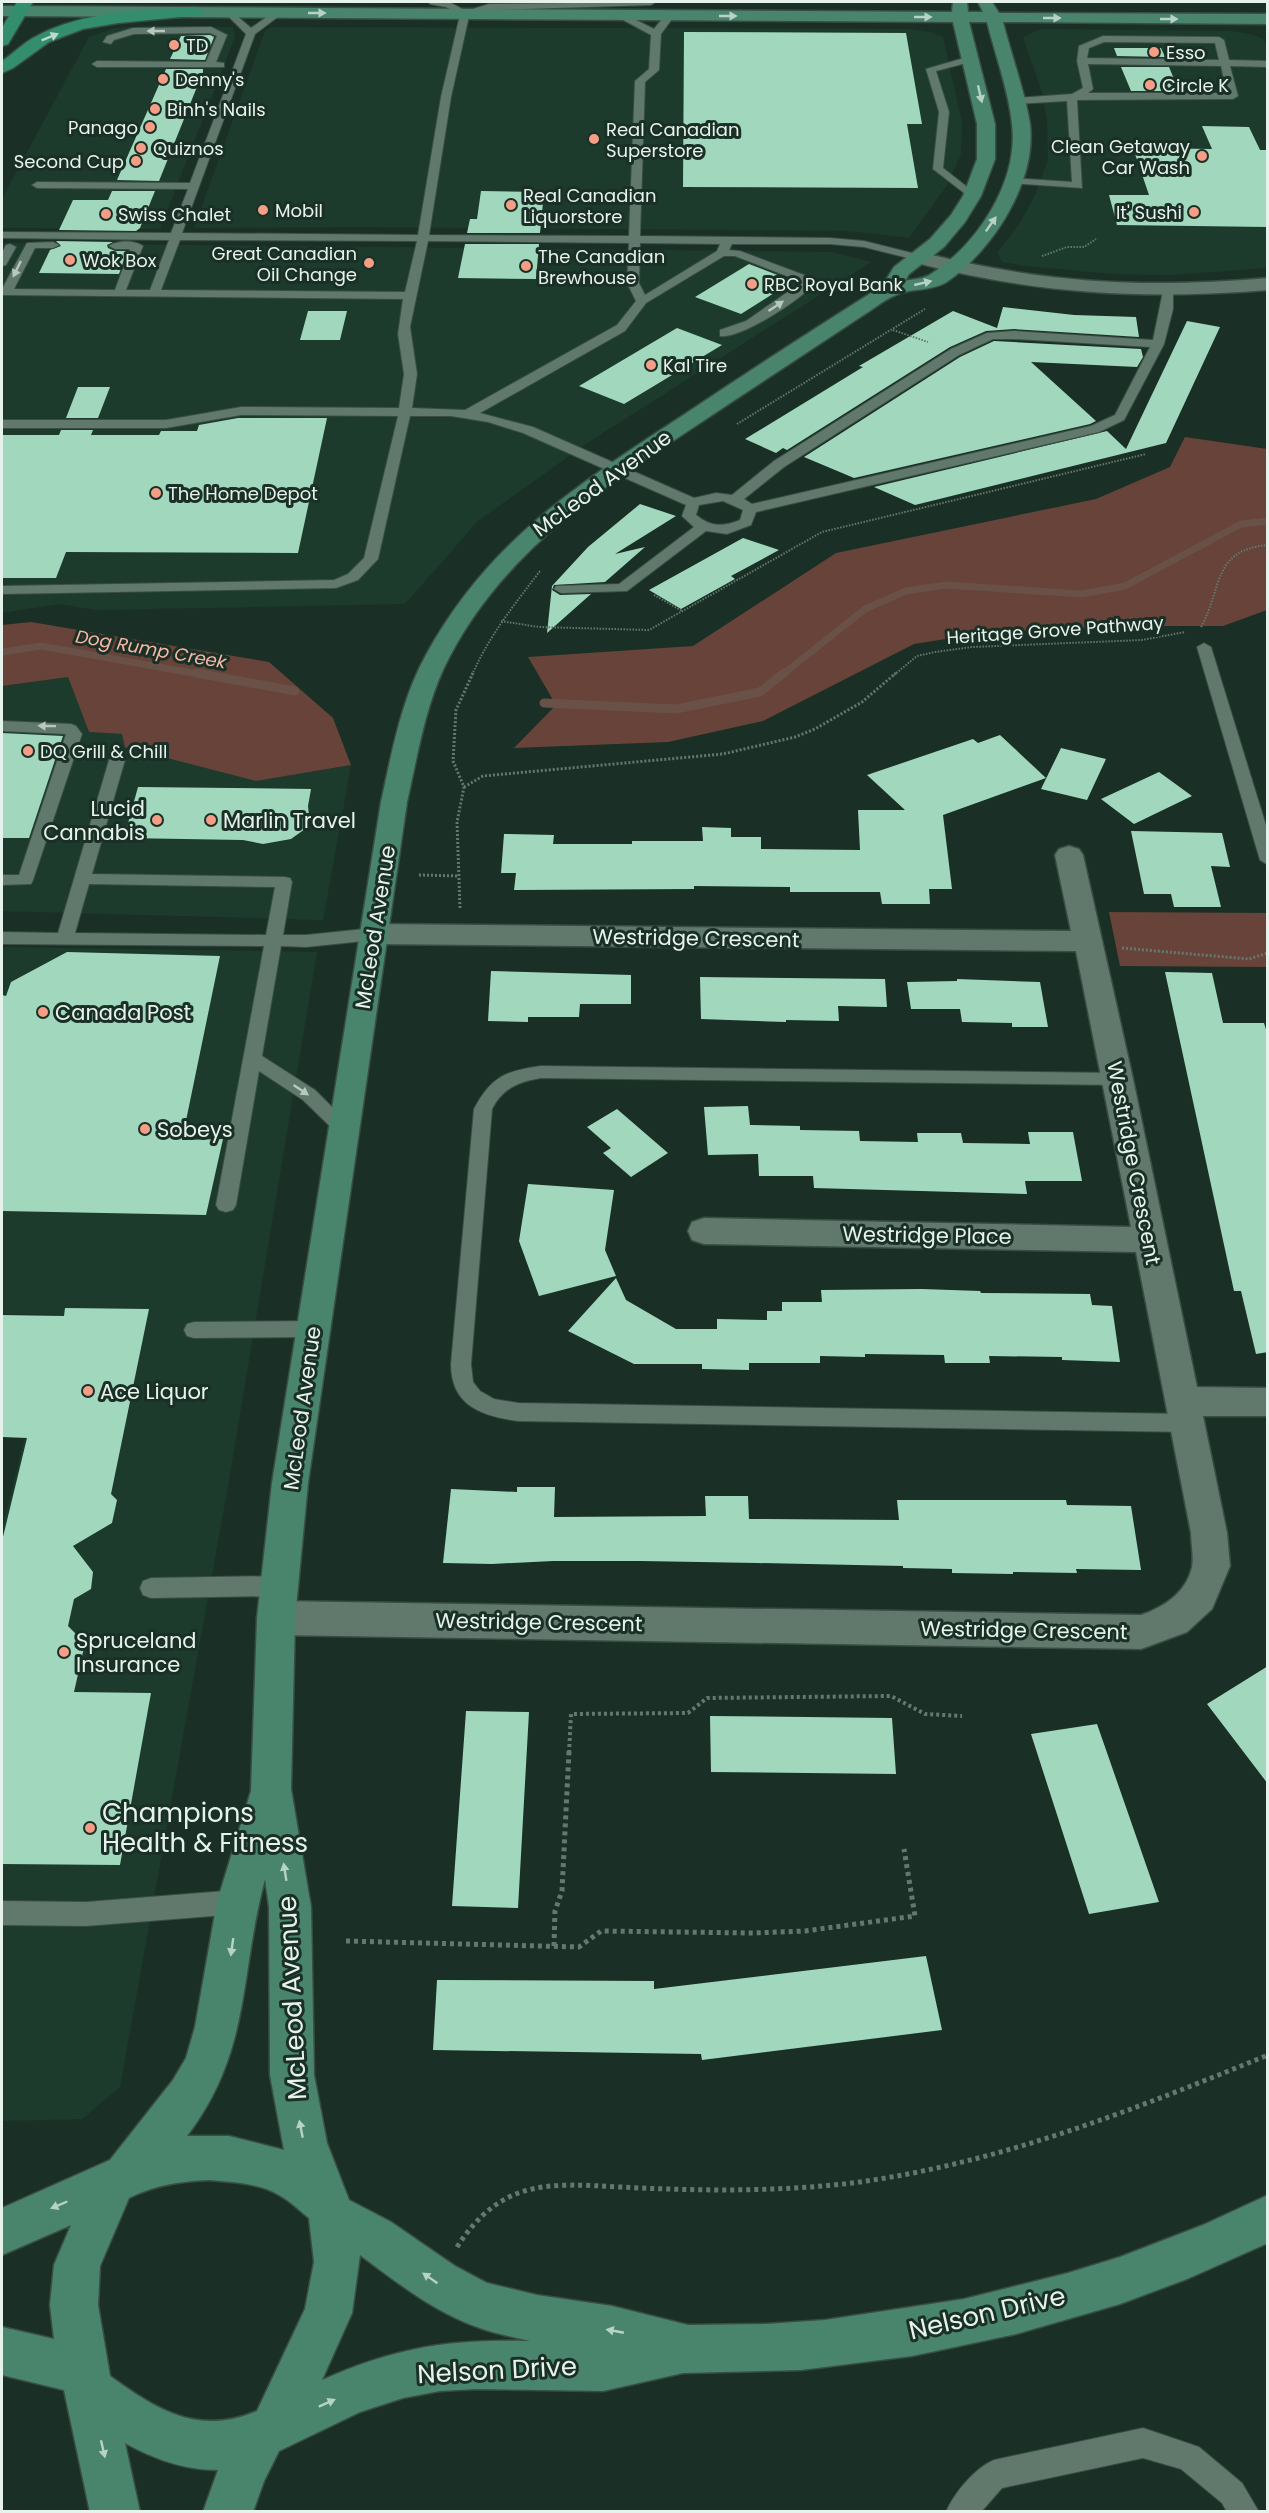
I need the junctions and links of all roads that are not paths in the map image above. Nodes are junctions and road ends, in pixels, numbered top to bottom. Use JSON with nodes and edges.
{"nodes":[{"id":1,"x":433,"y":2,"type":"edge"},
{"id":2,"x":651,"y":2,"type":"edge"},
{"id":3,"x":22,"y":6,"type":"edge"},
{"id":4,"x":1268,"y":7,"type":"edge"},
{"id":5,"x":667,"y":8,"type":"edge"},
{"id":6,"x":960,"y":8,"type":"edge"},
{"id":7,"x":988,"y":8,"type":"edge"},
{"id":8,"x":2,"y":11,"type":"edge"},
{"id":9,"x":195,"y":12,"type":"junction"},
{"id":10,"x":229,"y":12,"type":"junction"},
{"id":11,"x":278,"y":13,"type":"junction"},
{"id":12,"x":465,"y":14,"type":"junction"},
{"id":13,"x":619,"y":15,"type":"junction"},
{"id":14,"x":1268,"y":19,"type":"edge"},
{"id":15,"x":251,"y":33,"type":"junction"},
{"id":16,"x":656,"y":34,"type":"junction"},
{"id":17,"x":2,"y":42,"type":"edge"},
{"id":18,"x":108,"y":42,"type":"dead end"},
{"id":19,"x":971,"y":59,"type":"junction"},
{"id":20,"x":1082,"y":61,"type":"junction"},
{"id":21,"x":1224,"y":63,"type":"junction"},
{"id":22,"x":97,"y":64,"type":"dead end"},
{"id":23,"x":1268,"y":64,"type":"edge"},
{"id":24,"x":210,"y":65,"type":"junction"},
{"id":25,"x":239,"y":65,"type":"junction"},
{"id":26,"x":2,"y":68,"type":"edge"},
{"id":27,"x":1072,"y":99,"type":"junction"},
{"id":28,"x":1016,"y":101,"type":"junction"},
{"id":29,"x":1014,"y":181,"type":"junction"},
{"id":30,"x":37,"y":185,"type":"dead end"},
{"id":31,"x":195,"y":186,"type":"junction"},
{"id":32,"x":972,"y":196,"type":"junction"},
{"id":33,"x":2,"y":235,"type":"edge"},
{"id":34,"x":177,"y":236,"type":"junction"},
{"id":35,"x":423,"y":239,"type":"junction"},
{"id":36,"x":635,"y":239,"type":"junction"},
{"id":37,"x":10,"y":247,"type":"dead end"},
{"id":38,"x":724,"y":247,"type":"junction"},
{"id":39,"x":920,"y":258,"type":"junction"},
{"id":40,"x":2,"y":263,"type":"edge"},
{"id":41,"x":952,"y":267,"type":"junction"},
{"id":42,"x":1268,"y":284,"type":"edge"},
{"id":43,"x":890,"y":291,"type":"junction"},
{"id":44,"x":1169,"y":291,"type":"junction"},
{"id":45,"x":4,"y":292,"type":"edge"},
{"id":46,"x":119,"y":293,"type":"junction"},
{"id":47,"x":154,"y":294,"type":"junction"},
{"id":48,"x":411,"y":297,"type":"junction"},
{"id":49,"x":642,"y":301,"type":"junction"},
{"id":50,"x":724,"y":333,"type":"dead end"},
{"id":51,"x":1158,"y":344,"type":"junction"},
{"id":52,"x":405,"y":411,"type":"junction"},
{"id":53,"x":468,"y":414,"type":"junction"},
{"id":54,"x":2,"y":424,"type":"edge"},
{"id":55,"x":615,"y":468,"type":"junction"},
{"id":56,"x":736,"y":499,"type":"junction"},
{"id":57,"x":693,"y":503,"type":"junction"},
{"id":58,"x":750,"y":509,"type":"junction"},
{"id":59,"x":703,"y":527,"type":"junction"},
{"id":60,"x":561,"y":589,"type":"dead end"},
{"id":61,"x":2,"y":590,"type":"edge"},
{"id":62,"x":1204,"y":647,"type":"dead end"},
{"id":63,"x":2,"y":726,"type":"edge"},
{"id":64,"x":117,"y":760,"type":"dead end"},
{"id":65,"x":1069,"y":855,"type":"dead end"},
{"id":66,"x":1268,"y":860,"type":"edge"},
{"id":67,"x":82,"y":879,"type":"junction"},
{"id":68,"x":2,"y":880,"type":"edge"},
{"id":69,"x":374,"y":934,"type":"junction"},
{"id":70,"x":2,"y":938,"type":"edge"},
{"id":71,"x":65,"y":938,"type":"junction"},
{"id":72,"x":273,"y":941,"type":"junction"},
{"id":73,"x":1101,"y":944,"type":"junction"},
{"id":74,"x":252,"y":1058,"type":"junction"},
{"id":75,"x":1118,"y":1078,"type":"junction"},
{"id":76,"x":345,"y":1129,"type":"junction"},
{"id":77,"x":226,"y":1204,"type":"dead end"},
{"id":78,"x":704,"y":1231,"type":"dead end"},
{"id":79,"x":1150,"y":1240,"type":"junction"},
{"id":80,"x":314,"y":1329,"type":"junction"},
{"id":81,"x":194,"y":1330,"type":"dead end"},
{"id":82,"x":1268,"y":1402,"type":"edge"},
{"id":83,"x":1185,"y":1412,"type":"junction"},
{"id":84,"x":151,"y":1588,"type":"dead end"},
{"id":85,"x":278,"y":1602,"type":"junction"},
{"id":86,"x":271,"y":1789,"type":"junction"},
{"id":87,"x":238,"y":1902,"type":"junction"},
{"id":88,"x":2,"y":1913,"type":"edge"},
{"id":89,"x":120,"y":2179,"type":"junction"},
{"id":90,"x":330,"y":2210,"type":"junction"},
{"id":91,"x":1268,"y":2218,"type":"edge"},
{"id":92,"x":2,"y":2232,"type":"edge"},
{"id":93,"x":693,"y":2348,"type":"junction"},
{"id":94,"x":2,"y":2352,"type":"edge"},
{"id":95,"x":88,"y":2382,"type":"junction"},
{"id":96,"x":268,"y":2432,"type":"junction"},
{"id":97,"x":116,"y":2511,"type":"edge"},
{"id":98,"x":228,"y":2511,"type":"edge"},
{"id":99,"x":961,"y":2511,"type":"edge"},
{"id":100,"x":1244,"y":2511,"type":"edge"}],
"edges":[{"from":1,"to":12,"type":"lane"},
{"from":2,"to":12,"type":"lane"},
{"from":3,"to":8,"type":"street"},
{"from":3,"to":9,"type":"street"},
{"from":3,"to":17,"type":"main road"},
{"from":4,"to":7,"type":"street"},
{"from":5,"to":6,"type":"street"},
{"from":5,"to":13,"type":"street"},
{"from":5,"to":16,"type":"lane"},
{"from":6,"to":7,"type":"street"},
{"from":6,"to":19,"type":"street","name":"McLeod Avenue"},
{"from":7,"to":14,"type":"street","one_way":true},
{"from":7,"to":28,"type":"street","name":"McLeod Avenue"},
{"from":9,"to":10,"type":"street"},
{"from":26,"to":9,"type":"main road","one_way":true},
{"from":10,"to":11,"type":"street"},
{"from":10,"to":15,"type":"lane"},
{"from":11,"to":12,"type":"street","one_way":true},
{"from":11,"to":15,"type":"lane"},
{"from":12,"to":13,"type":"street"},
{"from":12,"to":35,"type":"lane"},
{"from":13,"to":16,"type":"lane"},
{"from":15,"to":25,"type":"lane"},
{"from":16,"to":36,"type":"lane"},
{"from":24,"to":18,"type":"lane","one_way":true},
{"from":19,"to":32,"type":"street","name":"McLeod Avenue","one_way":true},
{"from":19,"to":32,"type":"lane"},
{"from":20,"to":21,"type":"lane"},
{"from":20,"to":21,"type":"lane"},
{"from":20,"to":27,"type":"lane"},
{"from":21,"to":23,"type":"lane"},
{"from":21,"to":27,"type":"lane"},
{"from":22,"to":24,"type":"lane"},
{"from":24,"to":25,"type":"lane"},
{"from":25,"to":31,"type":"lane"},
{"from":27,"to":28,"type":"lane"},
{"from":27,"to":29,"type":"lane"},
{"from":28,"to":29,"type":"street","name":"McLeod Avenue"},
{"from":41,"to":29,"type":"street","name":"McLeod Avenue","one_way":true},
{"from":30,"to":31,"type":"lane"},
{"from":31,"to":34,"type":"lane"},
{"from":32,"to":39,"type":"street","name":"McLeod Avenue"},
{"from":33,"to":34,"type":"lane"},
{"from":34,"to":35,"type":"lane"},
{"from":34,"to":47,"type":"lane"},
{"from":35,"to":36,"type":"lane"},
{"from":35,"to":48,"type":"lane"},
{"from":36,"to":38,"type":"lane"},
{"from":36,"to":49,"type":"lane"},
{"from":37,"to":40,"type":"lane"},
{"from":38,"to":39,"type":"lane"},
{"from":38,"to":49,"type":"lane"},
{"from":50,"to":38,"type":"lane","one_way":true},
{"from":39,"to":41,"type":"street"},
{"from":39,"to":43,"type":"street","name":"McLeod Avenue"},
{"from":43,"to":41,"type":"street","name":"McLeod Avenue","one_way":true},
{"from":41,"to":44,"type":"street"},
{"from":42,"to":44,"type":"street"},
{"from":43,"to":55,"type":"street","name":"McLeod Avenue"},
{"from":44,"to":51,"type":"lane"},
{"from":45,"to":46,"type":"lane"},
{"from":46,"to":45,"type":"lane","one_way":true},
{"from":46,"to":47,"type":"lane"},
{"from":47,"to":48,"type":"lane"},
{"from":48,"to":52,"type":"lane"},
{"from":49,"to":53,"type":"lane"},
{"from":51,"to":56,"type":"lane"},
{"from":51,"to":58,"type":"lane"},
{"from":52,"to":53,"type":"lane"},
{"from":52,"to":54,"type":"lane"},
{"from":52,"to":61,"type":"lane"},
{"from":53,"to":55,"type":"lane"},
{"from":55,"to":57,"type":"lane"},
{"from":55,"to":69,"type":"street","name":"McLeod Avenue"},
{"from":56,"to":57,"type":"lane"},
{"from":56,"to":58,"type":"lane"},
{"from":57,"to":59,"type":"lane"},
{"from":58,"to":59,"type":"lane"},
{"from":59,"to":60,"type":"lane"},
{"from":62,"to":66,"type":"lane"},
{"from":68,"to":63,"type":"lane","one_way":true},
{"from":64,"to":67,"type":"lane"},
{"from":65,"to":73,"type":"street","name":"Westridge Crescent"},
{"from":67,"to":71,"type":"lane"},
{"from":67,"to":72,"type":"lane"},
{"from":69,"to":72,"type":"lane"},
{"from":69,"to":73,"type":"street","name":"Westridge Crescent"},
{"from":69,"to":76,"type":"street","name":"McLeod Avenue"},
{"from":70,"to":71,"type":"lane"},
{"from":71,"to":72,"type":"lane"},
{"from":72,"to":74,"type":"lane"},
{"from":73,"to":75,"type":"street","name":"Westridge Crescent"},
{"from":74,"to":76,"type":"lane","one_way":true},
{"from":74,"to":77,"type":"lane"},
{"from":75,"to":79,"type":"street","name":"Westridge Crescent"},
{"from":75,"to":83,"type":"lane"},
{"from":76,"to":80,"type":"street","name":"McLeod Avenue"},
{"from":78,"to":79,"type":"street","name":"Westridge Place"},
{"from":79,"to":83,"type":"street","name":"Westridge Crescent"},
{"from":80,"to":81,"type":"lane"},
{"from":80,"to":85,"type":"street","name":"McLeod Avenue"},
{"from":82,"to":83,"type":"street"},
{"from":83,"to":85,"type":"street","name":"Westridge Crescent"},
{"from":84,"to":85,"type":"lane"},
{"from":85,"to":86,"type":"street","name":"McLeod Avenue"},
{"from":86,"to":87,"type":"street","name":"McLeod Avenue"},
{"from":90,"to":86,"type":"street","name":"McLeod Avenue","one_way":true},
{"from":87,"to":88,"type":"lane"},
{"from":87,"to":89,"type":"street","name":"McLeod Avenue","one_way":true},
{"from":89,"to":90,"type":"street","name":"Nelson Drive"},
{"from":89,"to":92,"type":"street","one_way":true},
{"from":89,"to":95,"type":"street"},
{"from":93,"to":90,"type":"street","name":"Nelson Drive","one_way":true},
{"from":90,"to":96,"type":"street","name":"McLeod Avenue"},
{"from":91,"to":93,"type":"street","name":"Nelson Drive"},
{"from":96,"to":93,"type":"street","name":"Nelson Drive","one_way":true},
{"from":94,"to":95,"type":"street"},
{"from":95,"to":96,"type":"street","name":"Nelson Drive"},
{"from":95,"to":97,"type":"street","one_way":true},
{"from":96,"to":98,"type":"street"},
{"from":99,"to":100,"type":"lane"}]}
